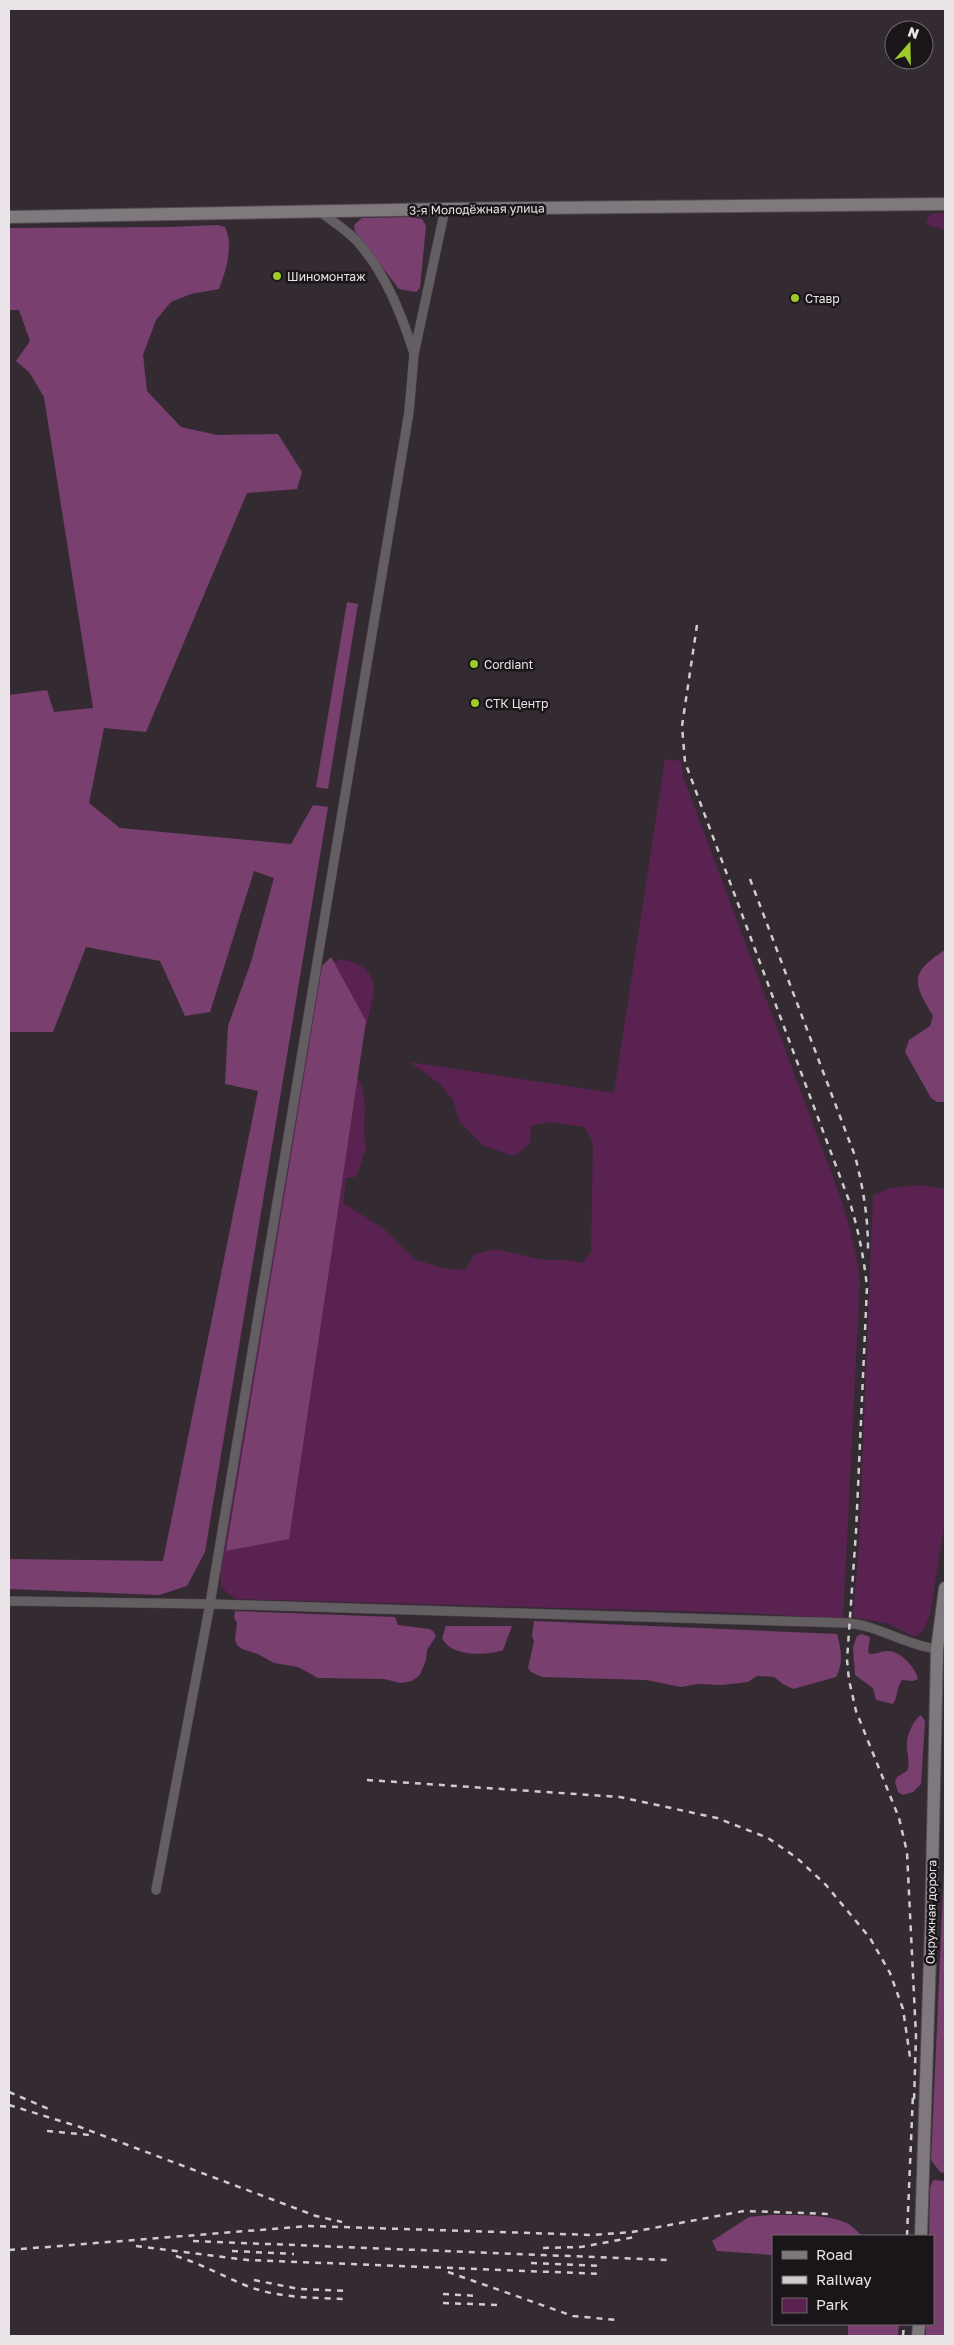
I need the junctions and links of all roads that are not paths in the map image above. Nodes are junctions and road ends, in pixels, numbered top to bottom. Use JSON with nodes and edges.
{"nodes":[{"id":1,"x":945,"y":204,"type":"edge"},
{"id":2,"x":445,"y":209,"type":"junction"},
{"id":3,"x":319,"y":211,"type":"junction"},
{"id":4,"x":9,"y":217,"type":"edge"},
{"id":5,"x":414,"y":354,"type":"junction"},
{"id":6,"x":945,"y":1588,"type":"edge"},
{"id":7,"x":9,"y":1601,"type":"edge"},
{"id":8,"x":210,"y":1604,"type":"junction"},
{"id":9,"x":937,"y":1650,"type":"junction"},
{"id":10,"x":156,"y":1890,"type":"dead end"},
{"id":11,"x":921,"y":2235,"type":"edge"}],
"edges":[{"from":1,"to":2,"type":"main road","name":"3-я Молодёжная улица"},
{"from":2,"to":3,"type":"main road","name":"3-я Молодёжная улица"},
{"from":2,"to":5,"type":"street"},
{"from":3,"to":4,"type":"main road","name":"3-я Молодёжная улица"},
{"from":3,"to":5,"type":"street"},
{"from":5,"to":8,"type":"street"},
{"from":6,"to":9,"type":"main road","name":"Окружная дорога"},
{"from":7,"to":8,"type":"street"},
{"from":8,"to":9,"type":"street"},
{"from":8,"to":10,"type":"street"},
{"from":9,"to":11,"type":"main road","name":"Окружная дорога"}]}
